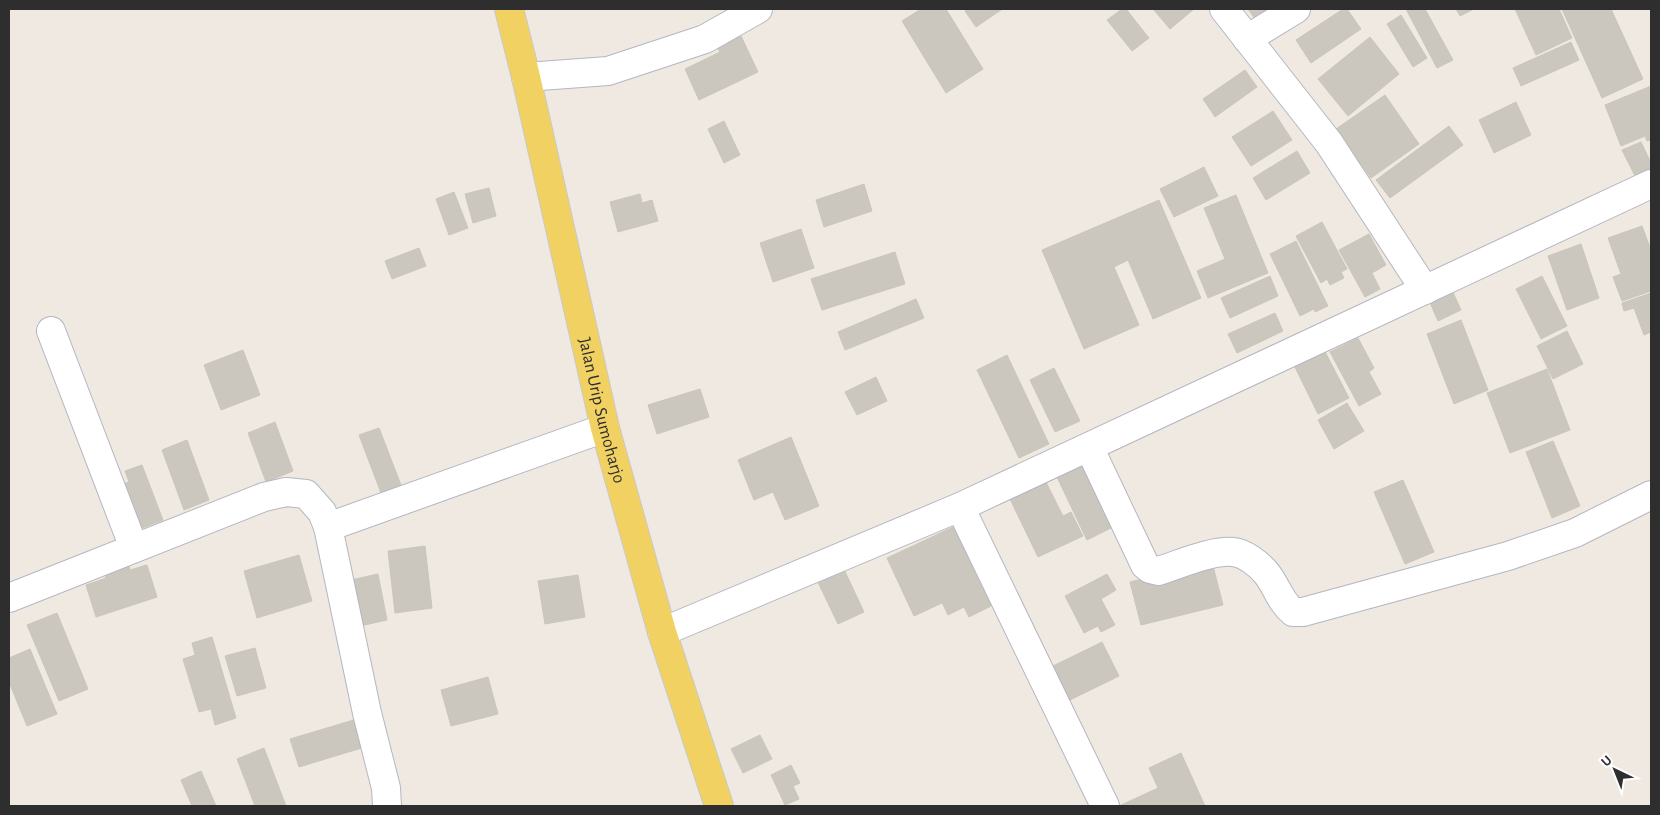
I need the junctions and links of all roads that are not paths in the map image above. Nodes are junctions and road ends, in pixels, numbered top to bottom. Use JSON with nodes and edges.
{"nodes":[{"id":1,"x":508,"y":9,"type":"edge"},
{"id":2,"x":758,"y":9,"type":"edge"},
{"id":3,"x":1224,"y":9,"type":"edge"},
{"id":4,"x":1296,"y":9,"type":"edge"},
{"id":5,"x":1247,"y":39,"type":"junction"},
{"id":6,"x":526,"y":77,"type":"junction"},
{"id":7,"x":1651,"y":184,"type":"edge"},
{"id":8,"x":1425,"y":290,"type":"junction"},
{"id":9,"x":51,"y":331,"type":"dead end"},
{"id":10,"x":605,"y":428,"type":"junction"},
{"id":11,"x":1089,"y":447,"type":"junction"},
{"id":12,"x":1651,"y":495,"type":"edge"},
{"id":13,"x":960,"y":507,"type":"junction"},
{"id":14,"x":328,"y":527,"type":"junction"},
{"id":15,"x":134,"y":548,"type":"junction"},
{"id":16,"x":9,"y":598,"type":"edge"},
{"id":17,"x":662,"y":632,"type":"junction"},
{"id":18,"x":387,"y":806,"type":"edge"},
{"id":19,"x":719,"y":806,"type":"edge"},
{"id":20,"x":1105,"y":806,"type":"edge"}],
"edges":[{"from":1,"to":6,"type":"main road","name":"Jalan Urip Sumoharjo"},
{"from":2,"to":6,"type":"street"},
{"from":3,"to":5,"type":"street"},
{"from":4,"to":5,"type":"street"},
{"from":5,"to":8,"type":"street"},
{"from":6,"to":10,"type":"main road","name":"Jalan Urip Sumoharjo"},
{"from":7,"to":8,"type":"street"},
{"from":8,"to":11,"type":"street"},
{"from":9,"to":15,"type":"street"},
{"from":10,"to":14,"type":"street"},
{"from":10,"to":17,"type":"main road","name":"Jalan Urip Sumoharjo"},
{"from":11,"to":12,"type":"street"},
{"from":11,"to":13,"type":"street"},
{"from":13,"to":17,"type":"street"},
{"from":13,"to":20,"type":"street"},
{"from":14,"to":15,"type":"street"},
{"from":14,"to":18,"type":"street"},
{"from":15,"to":16,"type":"street"},
{"from":17,"to":19,"type":"main road","name":"Jalan Urip Sumoharjo"}]}
